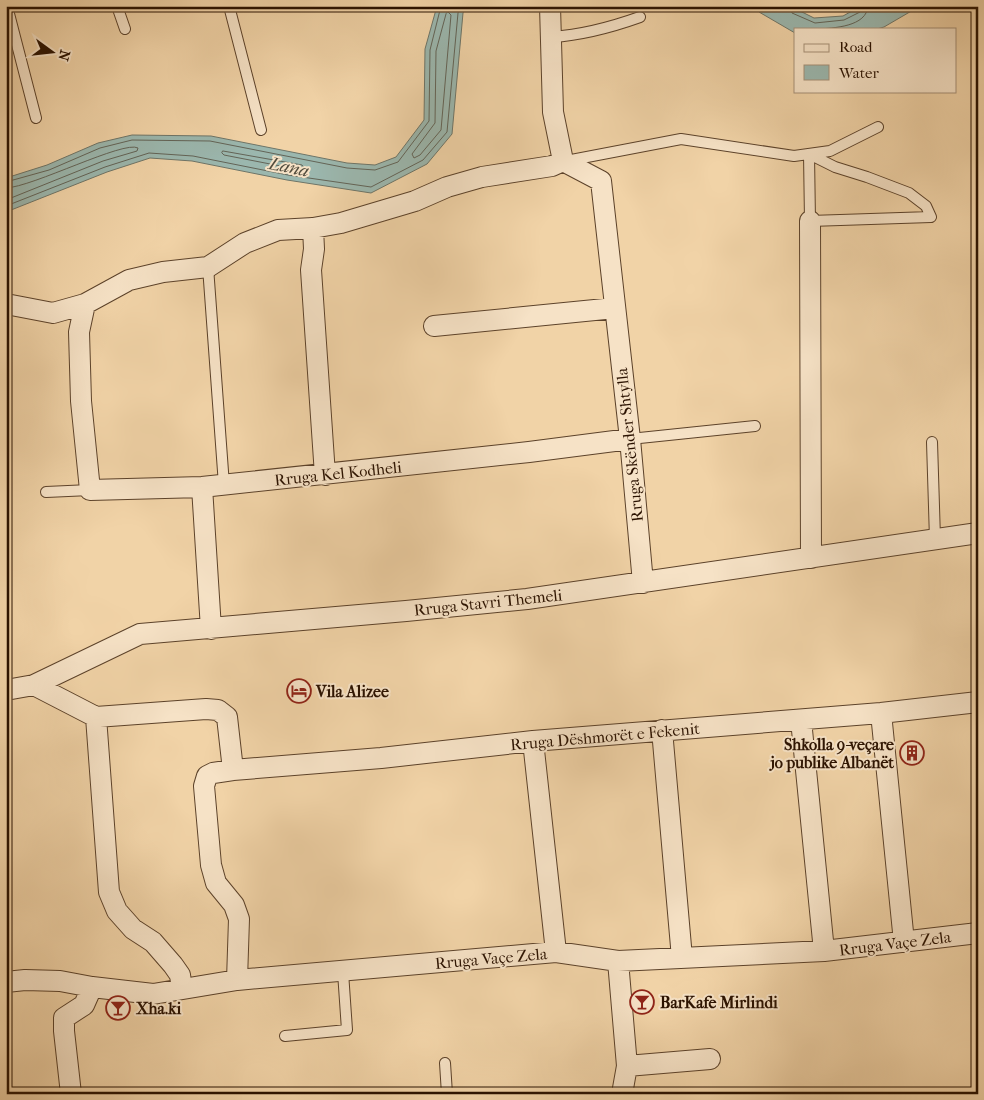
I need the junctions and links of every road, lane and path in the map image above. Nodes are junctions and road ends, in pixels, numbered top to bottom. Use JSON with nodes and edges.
{"nodes":[{"id":1,"x":7,"y":6,"type":"edge"},
{"id":2,"x":117,"y":6,"type":"edge"},
{"id":3,"x":229,"y":6,"type":"edge"},
{"id":4,"x":550,"y":6,"type":"edge"},
{"id":5,"x":640,"y":17,"type":"dead end"},
{"id":6,"x":125,"y":29,"type":"dead end"},
{"id":7,"x":552,"y":37,"type":"junction"},
{"id":8,"x":36,"y":118,"type":"dead end"},
{"id":9,"x":878,"y":127,"type":"dead end"},
{"id":10,"x":261,"y":130,"type":"dead end"},
{"id":11,"x":809,"y":154,"type":"junction"},
{"id":12,"x":563,"y":161,"type":"junction"},
{"id":13,"x":810,"y":220,"type":"junction"},
{"id":14,"x":313,"y":228,"type":"junction"},
{"id":15,"x":208,"y":267,"type":"junction"},
{"id":16,"x":6,"y":304,"type":"edge"},
{"id":17,"x":85,"y":304,"type":"junction"},
{"id":18,"x":615,"y":308,"type":"junction"},
{"id":19,"x":434,"y":326,"type":"dead end"},
{"id":20,"x":755,"y":426,"type":"dead end"},
{"id":21,"x":630,"y":439,"type":"junction"},
{"id":22,"x":932,"y":442,"type":"dead end"},
{"id":23,"x":325,"y":475,"type":"junction"},
{"id":24,"x":224,"y":485,"type":"junction"},
{"id":25,"x":202,"y":488,"type":"junction"},
{"id":26,"x":90,"y":490,"type":"junction"},
{"id":27,"x":46,"y":492,"type":"dead end"},
{"id":28,"x":978,"y":533,"type":"edge"},
{"id":29,"x":935,"y":539,"type":"junction"},
{"id":30,"x":811,"y":558,"type":"junction"},
{"id":31,"x":643,"y":583,"type":"junction"},
{"id":32,"x":211,"y":629,"type":"junction"},
{"id":33,"x":34,"y":685,"type":"junction"},
{"id":34,"x":6,"y":690,"type":"edge"},
{"id":35,"x":978,"y":702,"type":"edge"},
{"id":36,"x":881,"y":713,"type":"junction"},
{"id":37,"x":96,"y":717,"type":"junction"},
{"id":38,"x":801,"y":720,"type":"junction"},
{"id":39,"x":662,"y":730,"type":"junction"},
{"id":40,"x":533,"y":741,"type":"junction"},
{"id":41,"x":233,"y":770,"type":"junction"},
{"id":42,"x":978,"y":933,"type":"edge"},
{"id":43,"x":904,"y":942,"type":"junction"},
{"id":44,"x":824,"y":950,"type":"junction"},
{"id":45,"x":556,"y":952,"type":"junction"},
{"id":46,"x":682,"y":958,"type":"junction"},
{"id":47,"x":618,"y":961,"type":"junction"},
{"id":48,"x":342,"y":972,"type":"junction"},
{"id":49,"x":237,"y":980,"type":"junction"},
{"id":50,"x":6,"y":982,"type":"edge"},
{"id":51,"x":92,"y":987,"type":"junction"},
{"id":52,"x":176,"y":991,"type":"junction"},
{"id":53,"x":285,"y":1036,"type":"dead end"},
{"id":54,"x":710,"y":1059,"type":"dead end"},
{"id":55,"x":445,"y":1063,"type":"dead end"},
{"id":56,"x":627,"y":1066,"type":"junction"},
{"id":57,"x":71,"y":1094,"type":"edge"},
{"id":58,"x":447,"y":1094,"type":"edge"},
{"id":59,"x":622,"y":1094,"type":"edge"}],
"edges":[{"from":1,"to":8,"type":"lane"},
{"from":2,"to":6,"type":"lane"},
{"from":3,"to":10,"type":"lane"},
{"from":4,"to":7,"type":"street"},
{"from":5,"to":7,"type":"lane"},
{"from":7,"to":12,"type":"street"},
{"from":9,"to":11,"type":"lane"},
{"from":11,"to":12,"type":"lane"},
{"from":11,"to":13,"type":"lane"},
{"from":11,"to":13,"type":"lane"},
{"from":12,"to":14,"type":"street"},
{"from":12,"to":18,"type":"street","name":"Rruga Skënder Shtylla"},
{"from":13,"to":30,"type":"street"},
{"from":14,"to":15,"type":"street"},
{"from":14,"to":23,"type":"street"},
{"from":15,"to":17,"type":"street"},
{"from":15,"to":24,"type":"lane"},
{"from":16,"to":17,"type":"street"},
{"from":17,"to":26,"type":"street"},
{"from":18,"to":19,"type":"street"},
{"from":18,"to":21,"type":"street","name":"Rruga Skënder Shtylla"},
{"from":20,"to":21,"type":"lane"},
{"from":21,"to":23,"type":"street","name":"Rruga Kel Kodheli"},
{"from":21,"to":31,"type":"street","name":"Rruga Skënder Shtylla"},
{"from":22,"to":29,"type":"lane"},
{"from":23,"to":24,"type":"street","name":"Rruga Kel Kodheli"},
{"from":24,"to":25,"type":"street","name":"Rruga Kel Kodheli"},
{"from":25,"to":26,"type":"street","name":"Rruga Kel Kodheli"},
{"from":25,"to":32,"type":"street"},
{"from":26,"to":27,"type":"lane","name":"Rruga Kel Kodheli"},
{"from":28,"to":29,"type":"street","name":"Rruga Stavri Themeli"},
{"from":29,"to":30,"type":"street","name":"Rruga Stavri Themeli"},
{"from":30,"to":31,"type":"street","name":"Rruga Stavri Themeli"},
{"from":31,"to":32,"type":"street","name":"Rruga Stavri Themeli"},
{"from":32,"to":33,"type":"street","name":"Rruga Stavri Themeli"},
{"from":33,"to":34,"type":"street","name":"Rruga Stavri Themeli"},
{"from":33,"to":37,"type":"street"},
{"from":35,"to":36,"type":"street","name":"Rruga Dëshmorët e Fekenit"},
{"from":36,"to":38,"type":"street","name":"Rruga Dëshmorët e Fekenit"},
{"from":36,"to":43,"type":"street"},
{"from":37,"to":41,"type":"street"},
{"from":37,"to":52,"type":"street"},
{"from":38,"to":39,"type":"street","name":"Rruga Dëshmorët e Fekenit"},
{"from":38,"to":44,"type":"street"},
{"from":39,"to":40,"type":"street","name":"Rruga Dëshmorët e Fekenit"},
{"from":39,"to":46,"type":"street"},
{"from":40,"to":41,"type":"street","name":"Rruga Dëshmorët e Fekenit"},
{"from":40,"to":45,"type":"street"},
{"from":41,"to":49,"type":"street","name":"Rruga Dëshmorët e Fekenit"},
{"from":42,"to":43,"type":"street","name":"Rruga Vaçe Zela"},
{"from":43,"to":44,"type":"street","name":"Rruga Vaçe Zela"},
{"from":44,"to":46,"type":"street","name":"Rruga Vaçe Zela"},
{"from":45,"to":47,"type":"street","name":"Rruga Vaçe Zela"},
{"from":45,"to":48,"type":"street","name":"Rruga Vaçe Zela"},
{"from":46,"to":47,"type":"street","name":"Rruga Vaçe Zela"},
{"from":47,"to":56,"type":"street"},
{"from":48,"to":49,"type":"street","name":"Rruga Vaçe Zela"},
{"from":48,"to":53,"type":"lane"},
{"from":49,"to":52,"type":"street","name":"Rruga Vaçe Zela"},
{"from":50,"to":51,"type":"street","name":"Rruga Vaçe Zela"},
{"from":51,"to":52,"type":"street","name":"Rruga Vaçe Zela"},
{"from":51,"to":57,"type":"street"},
{"from":54,"to":56,"type":"street"},
{"from":55,"to":58,"type":"lane"},
{"from":56,"to":59,"type":"street"}]}
